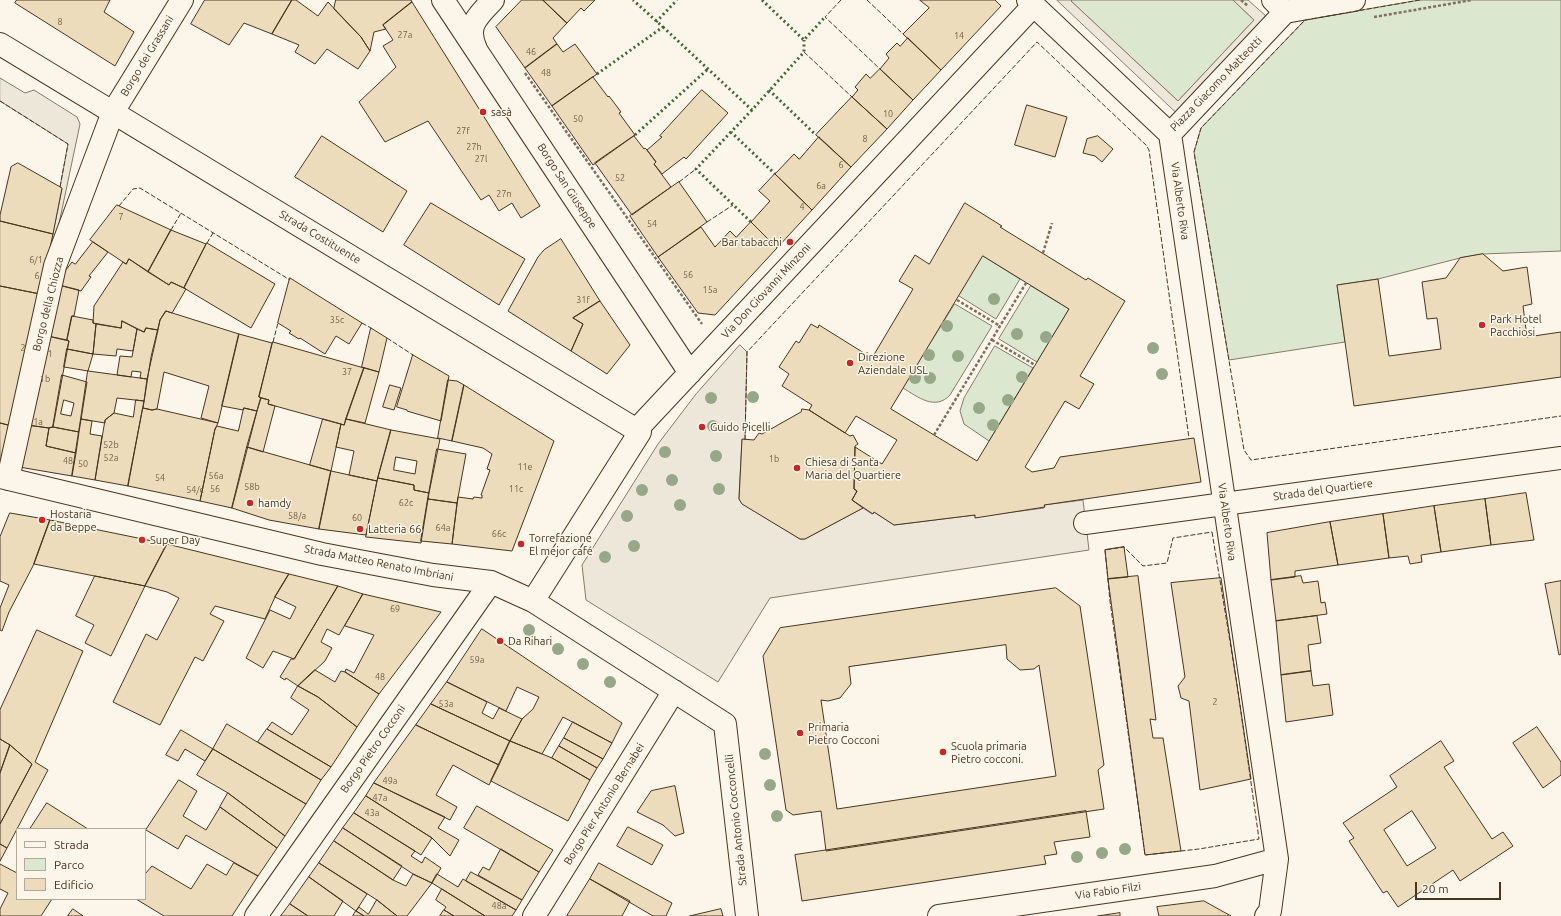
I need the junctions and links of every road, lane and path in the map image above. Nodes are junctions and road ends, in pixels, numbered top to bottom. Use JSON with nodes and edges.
{"nodes":[{"id":1,"x":182,"y":0,"type":"edge"},
{"id":2,"x":444,"y":0,"type":"edge"},
{"id":3,"x":493,"y":0,"type":"edge"},
{"id":4,"x":1354,"y":0,"type":"edge"},
{"id":5,"x":1472,"y":0,"type":"edge"},
{"id":6,"x":1031,"y":3,"type":"edge"},
{"id":7,"x":1279,"y":6,"type":"edge"},
{"id":8,"x":1373,"y":17,"type":"dead end"},
{"id":9,"x":0,"y":44,"type":"edge"},
{"id":10,"x":478,"y":53,"type":"junction"},
{"id":11,"x":522,"y":69,"type":"dead end"},
{"id":12,"x":113,"y":112,"type":"junction"},
{"id":13,"x":1170,"y":134,"type":"junction"},
{"id":14,"x":1052,"y":223,"type":"dead end"},
{"id":15,"x":1043,"y":253,"type":"dead end"},
{"id":16,"x":1026,"y":282,"type":"dead end"},
{"id":17,"x":957,"y":300,"type":"dead end"},
{"id":18,"x":1000,"y":326,"type":"junction"},
{"id":19,"x":992,"y":340,"type":"junction"},
{"id":20,"x":719,"y":342,"type":"junction"},
{"id":21,"x":1035,"y":365,"type":"dead end"},
{"id":22,"x":690,"y":373,"type":"junction"},
{"id":23,"x":640,"y":432,"type":"junction"},
{"id":24,"x":934,"y":435,"type":"dead end"},
{"id":25,"x":1561,"y":458,"type":"edge"},
{"id":26,"x":4,"y":478,"type":"edge"},
{"id":27,"x":1224,"y":504,"type":"junction"},
{"id":28,"x":1085,"y":523,"type":"dead end"},
{"id":29,"x":490,"y":582,"type":"junction"},
{"id":30,"x":533,"y":602,"type":"junction"},
{"id":31,"x":674,"y":691,"type":"junction"},
{"id":32,"x":725,"y":724,"type":"joint"},
{"id":33,"x":1277,"y":859,"type":"junction"},
{"id":34,"x":1272,"y":914,"type":"edge"},
{"id":35,"x":256,"y":916,"type":"edge"},
{"id":36,"x":534,"y":916,"type":"edge"},
{"id":37,"x":747,"y":916,"type":"edge"},
{"id":38,"x":939,"y":916,"type":"edge"}],
"edges":[{"from":1,"to":12,"type":"street","name":"Borgo dei Grassani"},
{"from":2,"to":10,"type":"street","name":"Borgo San Giuseppe"},
{"from":3,"to":10,"type":"street"},
{"from":4,"to":7,"type":"street"},
{"from":5,"to":8,"type":"path"},
{"from":6,"to":13,"type":"street","name":"Piazza Giacomo Matteotti"},
{"from":6,"to":20,"type":"street","name":"Via Don Giovanni Minzoni"},
{"from":7,"to":13,"type":"street","name":"Piazza Giacomo Matteotti"},
{"from":9,"to":12,"type":"street","name":"Strada Costituente"},
{"from":10,"to":22,"type":"street","name":"Borgo San Giuseppe"},
{"from":11,"to":20,"type":"path"},
{"from":12,"to":23,"type":"street","name":"Strada Costituente"},
{"from":12,"to":26,"type":"street","name":"Borgo della Chiozza"},
{"from":13,"to":27,"type":"street","name":"Via Alberto Riva"},
{"from":14,"to":15,"type":"path"},
{"from":16,"to":18,"type":"path"},
{"from":17,"to":18,"type":"path"},
{"from":18,"to":19,"type":"path"},
{"from":19,"to":21,"type":"path"},
{"from":19,"to":24,"type":"path"},
{"from":20,"to":22,"type":"street","name":"Via Don Giovanni Minzoni"},
{"from":22,"to":23,"type":"street","name":"Via Don Giovanni Minzoni"},
{"from":23,"to":30,"type":"street","name":"Via Don Giovanni Minzoni"},
{"from":25,"to":27,"type":"street","name":"Strada del Quartiere"},
{"from":26,"to":29,"type":"street","name":"Strada Matteo Renato Imbriani"},
{"from":27,"to":28,"type":"street","name":"Strada del Quartiere"},
{"from":27,"to":33,"type":"street","name":"Via Alberto Riva"},
{"from":29,"to":30,"type":"street","name":"Strada Matteo Renato Imbriani"},
{"from":29,"to":35,"type":"street","name":"Borgo Pietro Cocconi"},
{"from":30,"to":31,"type":"street","name":"Strada Matteo Renato Imbriani"},
{"from":31,"to":32,"type":"street","name":"Strada Matteo Renato Imbriani"},
{"from":31,"to":36,"type":"street","name":"Borgo Pier Antonio Bernabei"},
{"from":32,"to":37,"type":"street","name":"Strada Antonio Cocconcelli"},
{"from":33,"to":34,"type":"street","name":"Via Alberto Riva"},
{"from":33,"to":38,"type":"street","name":"Via Fabio Filzi"}]}
